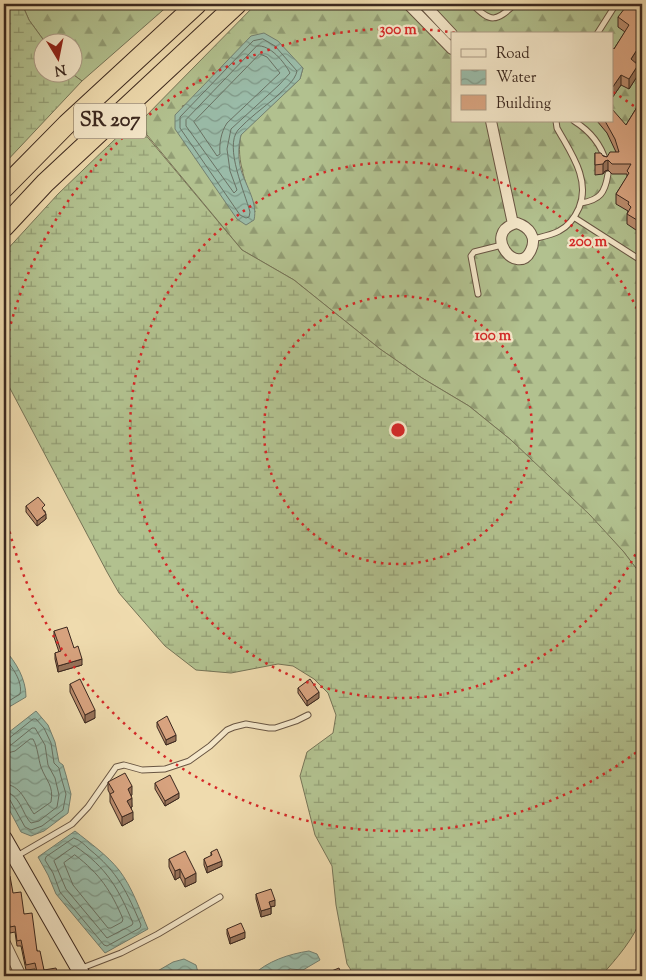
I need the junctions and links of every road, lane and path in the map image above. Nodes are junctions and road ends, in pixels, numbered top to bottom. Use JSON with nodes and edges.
{"nodes":[{"id":1,"x":197,"y":4,"type":"edge"},
{"id":2,"x":237,"y":4,"type":"edge"},
{"id":3,"x":408,"y":4,"type":"edge"},
{"id":4,"x":424,"y":4,"type":"edge"},
{"id":5,"x":472,"y":4,"type":"edge"},
{"id":6,"x":515,"y":4,"type":"edge"},
{"id":7,"x":616,"y":4,"type":"edge"},
{"id":8,"x":598,"y":32,"type":"edge"},
{"id":9,"x":451,"y":33,"type":"edge"},
{"id":10,"x":451,"y":48,"type":"edge"},
{"id":11,"x":491,"y":122,"type":"edge"},
{"id":12,"x":556,"y":122,"type":"edge"},
{"id":13,"x":575,"y":122,"type":"edge"},
{"id":14,"x":606,"y":163,"type":"edge"},
{"id":15,"x":608,"y":174,"type":"dead end"},
{"id":16,"x":4,"y":188,"type":"edge"},
{"id":17,"x":581,"y":203,"type":"junction"},
{"id":18,"x":575,"y":218,"type":"junction"},
{"id":19,"x":512,"y":224,"type":"junction"},
{"id":20,"x":4,"y":227,"type":"edge"},
{"id":21,"x":533,"y":240,"type":"junction"},
{"id":22,"x":502,"y":245,"type":"junction"},
{"id":23,"x":642,"y":261,"type":"edge"},
{"id":24,"x":478,"y":294,"type":"dead end"},
{"id":25,"x":308,"y":715,"type":"dead end"},
{"id":26,"x":4,"y":838,"type":"edge"},
{"id":27,"x":15,"y":858,"type":"junction"},
{"id":28,"x":220,"y":897,"type":"dead end"},
{"id":29,"x":4,"y":942,"type":"edge"},
{"id":30,"x":81,"y":973,"type":"edge"},
{"id":31,"x":21,"y":976,"type":"edge"}],
"edges":[{"from":1,"to":16,"type":"highway","number":"SR 207"},
{"from":2,"to":20,"type":"highway","number":"SR 207"},
{"from":3,"to":10,"type":"street"},
{"from":4,"to":9,"type":"street"},
{"from":5,"to":6,"type":"lane"},
{"from":7,"to":8,"type":"lane"},
{"from":11,"to":19,"type":"street"},
{"from":12,"to":17,"type":"lane"},
{"from":13,"to":14,"type":"lane"},
{"from":15,"to":17,"type":"lane"},
{"from":17,"to":18,"type":"lane"},
{"from":18,"to":21,"type":"lane"},
{"from":18,"to":23,"type":"lane"},
{"from":19,"to":21,"type":"street"},
{"from":19,"to":22,"type":"street"},
{"from":21,"to":22,"type":"street"},
{"from":22,"to":24,"type":"lane"},
{"from":25,"to":27,"type":"lane"},
{"from":26,"to":27,"type":"main road"},
{"from":27,"to":30,"type":"main road"},
{"from":28,"to":30,"type":"lane"},
{"from":29,"to":31,"type":"street"}]}
